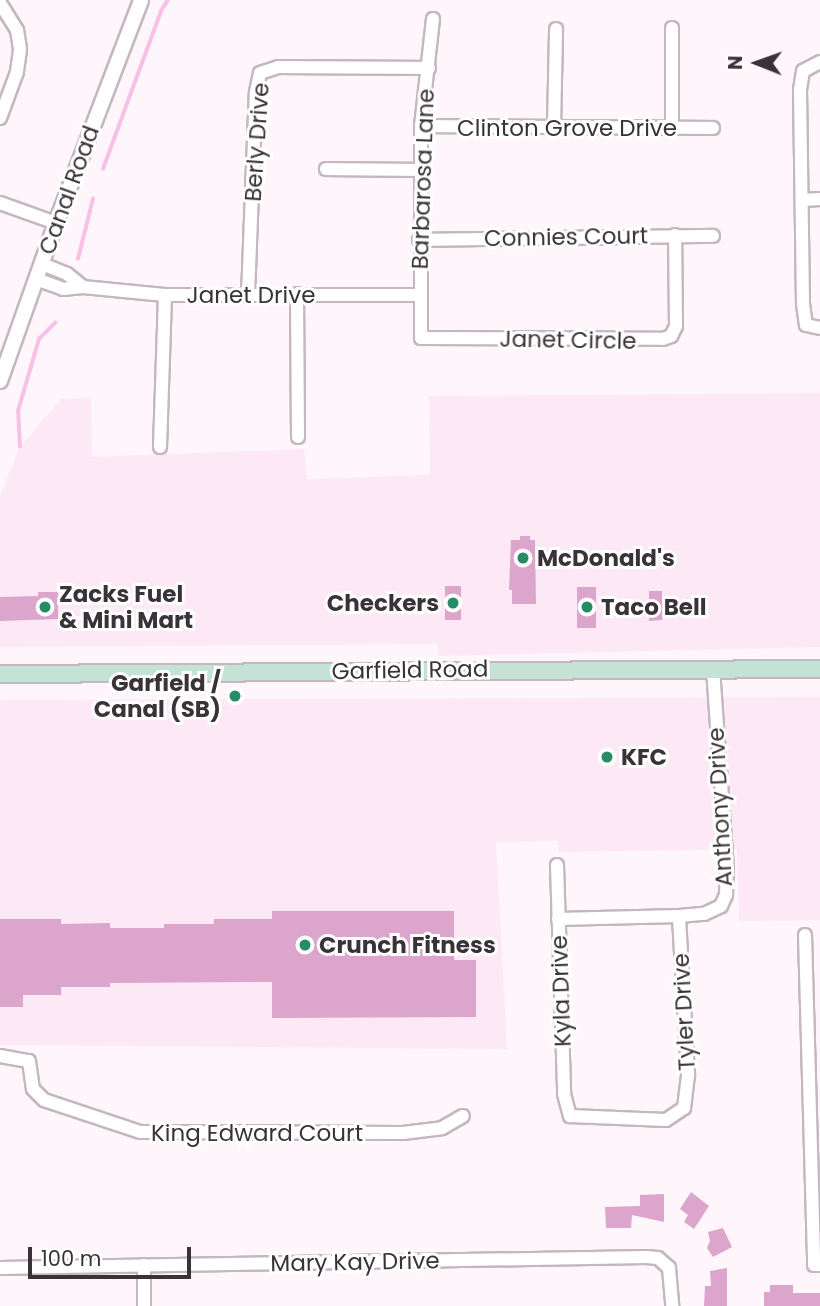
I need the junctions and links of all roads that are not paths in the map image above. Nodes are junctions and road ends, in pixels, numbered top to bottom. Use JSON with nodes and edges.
{"nodes":[{"id":1,"x":141,"y":0,"type":"edge"},
{"id":2,"x":0,"y":4,"type":"edge"},
{"id":3,"x":433,"y":19,"type":"dead end"},
{"id":4,"x":672,"y":28,"type":"dead end"},
{"id":5,"x":556,"y":29,"type":"dead end"},
{"id":6,"x":820,"y":62,"type":"edge"},
{"id":7,"x":429,"y":68,"type":"junction"},
{"id":8,"x":0,"y":118,"type":"edge"},
{"id":9,"x":421,"y":127,"type":"junction"},
{"id":10,"x":554,"y":128,"type":"junction"},
{"id":11,"x":713,"y":128,"type":"dead end"},
{"id":12,"x":672,"y":129,"type":"junction"},
{"id":13,"x":326,"y":169,"type":"dead end"},
{"id":14,"x":420,"y":170,"type":"junction"},
{"id":15,"x":820,"y":199,"type":"edge"},
{"id":16,"x":803,"y":200,"type":"junction"},
{"id":17,"x":0,"y":203,"type":"edge"},
{"id":18,"x":56,"y":223,"type":"junction"},
{"id":19,"x":675,"y":235,"type":"junction"},
{"id":20,"x":713,"y":236,"type":"dead end"},
{"id":21,"x":419,"y":240,"type":"junction"},
{"id":22,"x":41,"y":264,"type":"junction"},
{"id":23,"x":36,"y":279,"type":"junction"},
{"id":24,"x":83,"y":287,"type":"junction"},
{"id":25,"x":297,"y":294,"type":"junction"},
{"id":26,"x":165,"y":295,"type":"junction"},
{"id":27,"x":419,"y":295,"type":"junction"},
{"id":28,"x":248,"y":296,"type":"junction"},
{"id":29,"x":820,"y":328,"type":"edge"},
{"id":30,"x":421,"y":338,"type":"joint"},
{"id":31,"x":0,"y":381,"type":"edge"},
{"id":32,"x":298,"y":437,"type":"dead end"},
{"id":33,"x":160,"y":447,"type":"dead end"},
{"id":34,"x":713,"y":669,"type":"junction"},
{"id":35,"x":820,"y":669,"type":"edge"},
{"id":36,"x":0,"y":674,"type":"edge"},
{"id":37,"x":557,"y":864,"type":"dead end"},
{"id":38,"x":679,"y":916,"type":"junction"},
{"id":39,"x":558,"y":919,"type":"junction"},
{"id":40,"x":805,"y":935,"type":"dead end"},
{"id":41,"x":814,"y":1022,"type":"edge"},
{"id":42,"x":0,"y":1056,"type":"edge"},
{"id":43,"x":463,"y":1116,"type":"dead end"},
{"id":44,"x":570,"y":1116,"type":"joint"},
{"id":45,"x":815,"y":1144,"type":"edge"},
{"id":46,"x":144,"y":1265,"type":"junction"},
{"id":47,"x":817,"y":1265,"type":"edge"},
{"id":48,"x":0,"y":1268,"type":"edge"},
{"id":49,"x":144,"y":1306,"type":"edge"},
{"id":50,"x":672,"y":1306,"type":"edge"}],
"edges":[{"from":1,"to":18,"type":"street","name":"Canal Road"},
{"from":2,"to":8,"type":"street"},
{"from":3,"to":7,"type":"street","name":"Barbarosa Lane"},
{"from":4,"to":12,"type":"street"},
{"from":5,"to":10,"type":"street"},
{"from":6,"to":16,"type":"street"},
{"from":7,"to":9,"type":"street","name":"Barbarosa Lane"},
{"from":7,"to":28,"type":"street","name":"Berly Drive"},
{"from":9,"to":10,"type":"street","name":"Clinton Grove Drive"},
{"from":9,"to":14,"type":"street","name":"Barbarosa Lane"},
{"from":10,"to":12,"type":"street","name":"Clinton Grove Drive"},
{"from":11,"to":12,"type":"street","name":"Clinton Grove Drive"},
{"from":13,"to":14,"type":"street"},
{"from":14,"to":21,"type":"street","name":"Barbarosa Lane"},
{"from":15,"to":16,"type":"street"},
{"from":16,"to":29,"type":"street"},
{"from":17,"to":18,"type":"street"},
{"from":18,"to":22,"type":"street","name":"Canal Road"},
{"from":19,"to":20,"type":"street","name":"Connies Court"},
{"from":19,"to":21,"type":"street","name":"Connies Court"},
{"from":19,"to":30,"type":"street","name":"Janet Circle"},
{"from":21,"to":27,"type":"street","name":"Barbarosa Lane"},
{"from":22,"to":23,"type":"street","name":"Canal Road"},
{"from":22,"to":24,"type":"street","name":"Janet Drive"},
{"from":23,"to":24,"type":"street","name":"Janet Drive"},
{"from":23,"to":31,"type":"street","name":"Canal Road"},
{"from":24,"to":26,"type":"street","name":"Janet Drive"},
{"from":25,"to":27,"type":"street","name":"Janet Drive"},
{"from":25,"to":28,"type":"street","name":"Janet Drive"},
{"from":25,"to":32,"type":"street"},
{"from":26,"to":28,"type":"street","name":"Janet Drive"},
{"from":26,"to":33,"type":"street"},
{"from":27,"to":30,"type":"street","name":"Barbarosa Lane"},
{"from":34,"to":35,"type":"main road","name":"Garfield Road"},
{"from":34,"to":36,"type":"main road","name":"Garfield Road"},
{"from":34,"to":38,"type":"street","name":"Anthony Drive"},
{"from":37,"to":39,"type":"street","name":"Kyla Drive"},
{"from":38,"to":39,"type":"street","name":"Anthony Drive"},
{"from":38,"to":44,"type":"street","name":"Tyler Drive"},
{"from":39,"to":44,"type":"street","name":"Kyla Drive"},
{"from":40,"to":41,"type":"street"},
{"from":41,"to":45,"type":"street"},
{"from":42,"to":43,"type":"street","name":"King Edward Court"},
{"from":45,"to":47,"type":"street"},
{"from":46,"to":48,"type":"street","name":"Mary Kay Drive"},
{"from":46,"to":49,"type":"street"},
{"from":46,"to":50,"type":"street","name":"Mary Kay Drive"}]}
